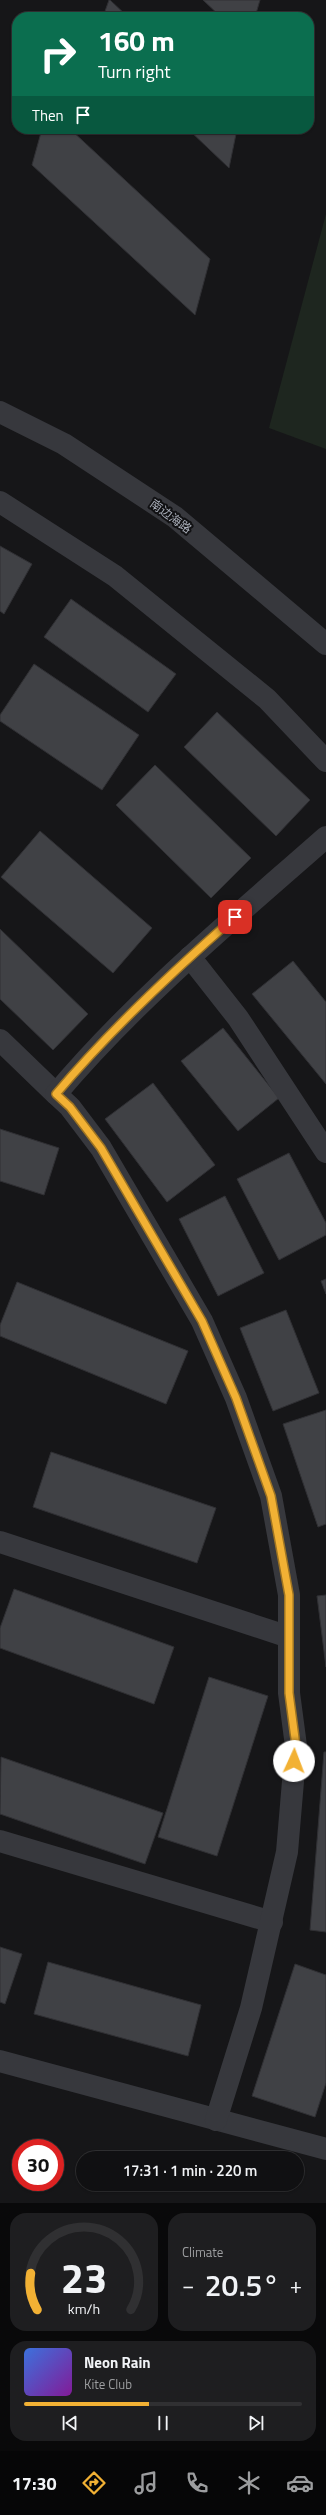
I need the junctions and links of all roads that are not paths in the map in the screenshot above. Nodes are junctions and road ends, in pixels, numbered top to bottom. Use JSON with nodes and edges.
{"nodes":[{"id":1,"x":0,"y":412,"type":"edge"},
{"id":2,"x":0,"y":502,"type":"edge"},
{"id":3,"x":326,"y":644,"type":"edge"},
{"id":4,"x":326,"y":761,"type":"edge"},
{"id":5,"x":326,"y":837,"type":"edge"},
{"id":6,"x":190,"y":957,"type":"junction"},
{"id":7,"x":0,"y":1040,"type":"edge"},
{"id":8,"x":56,"y":1094,"type":"junction"},
{"id":9,"x":326,"y":1152,"type":"edge"},
{"id":10,"x":0,"y":1542,"type":"edge"},
{"id":11,"x":289,"y":1637,"type":"junction"},
{"id":12,"x":0,"y":1841,"type":"edge"},
{"id":13,"x":272,"y":1922,"type":"junction"},
{"id":14,"x":0,"y":2061,"type":"edge"},
{"id":15,"x":216,"y":2120,"type":"junction"},
{"id":16,"x":326,"y":2149,"type":"edge"}],
"edges":[{"from":1,"to":3,"type":"street","name":"南边海路"},
{"from":2,"to":4,"type":"street"},
{"from":5,"to":6,"type":"street"},
{"from":6,"to":8,"type":"street"},
{"from":6,"to":9,"type":"street"},
{"from":7,"to":8,"type":"street"},
{"from":8,"to":11,"type":"street"},
{"from":10,"to":11,"type":"street"},
{"from":11,"to":13,"type":"street"},
{"from":12,"to":13,"type":"street"},
{"from":13,"to":15,"type":"street"},
{"from":14,"to":15,"type":"street"},
{"from":15,"to":16,"type":"street"}]}
